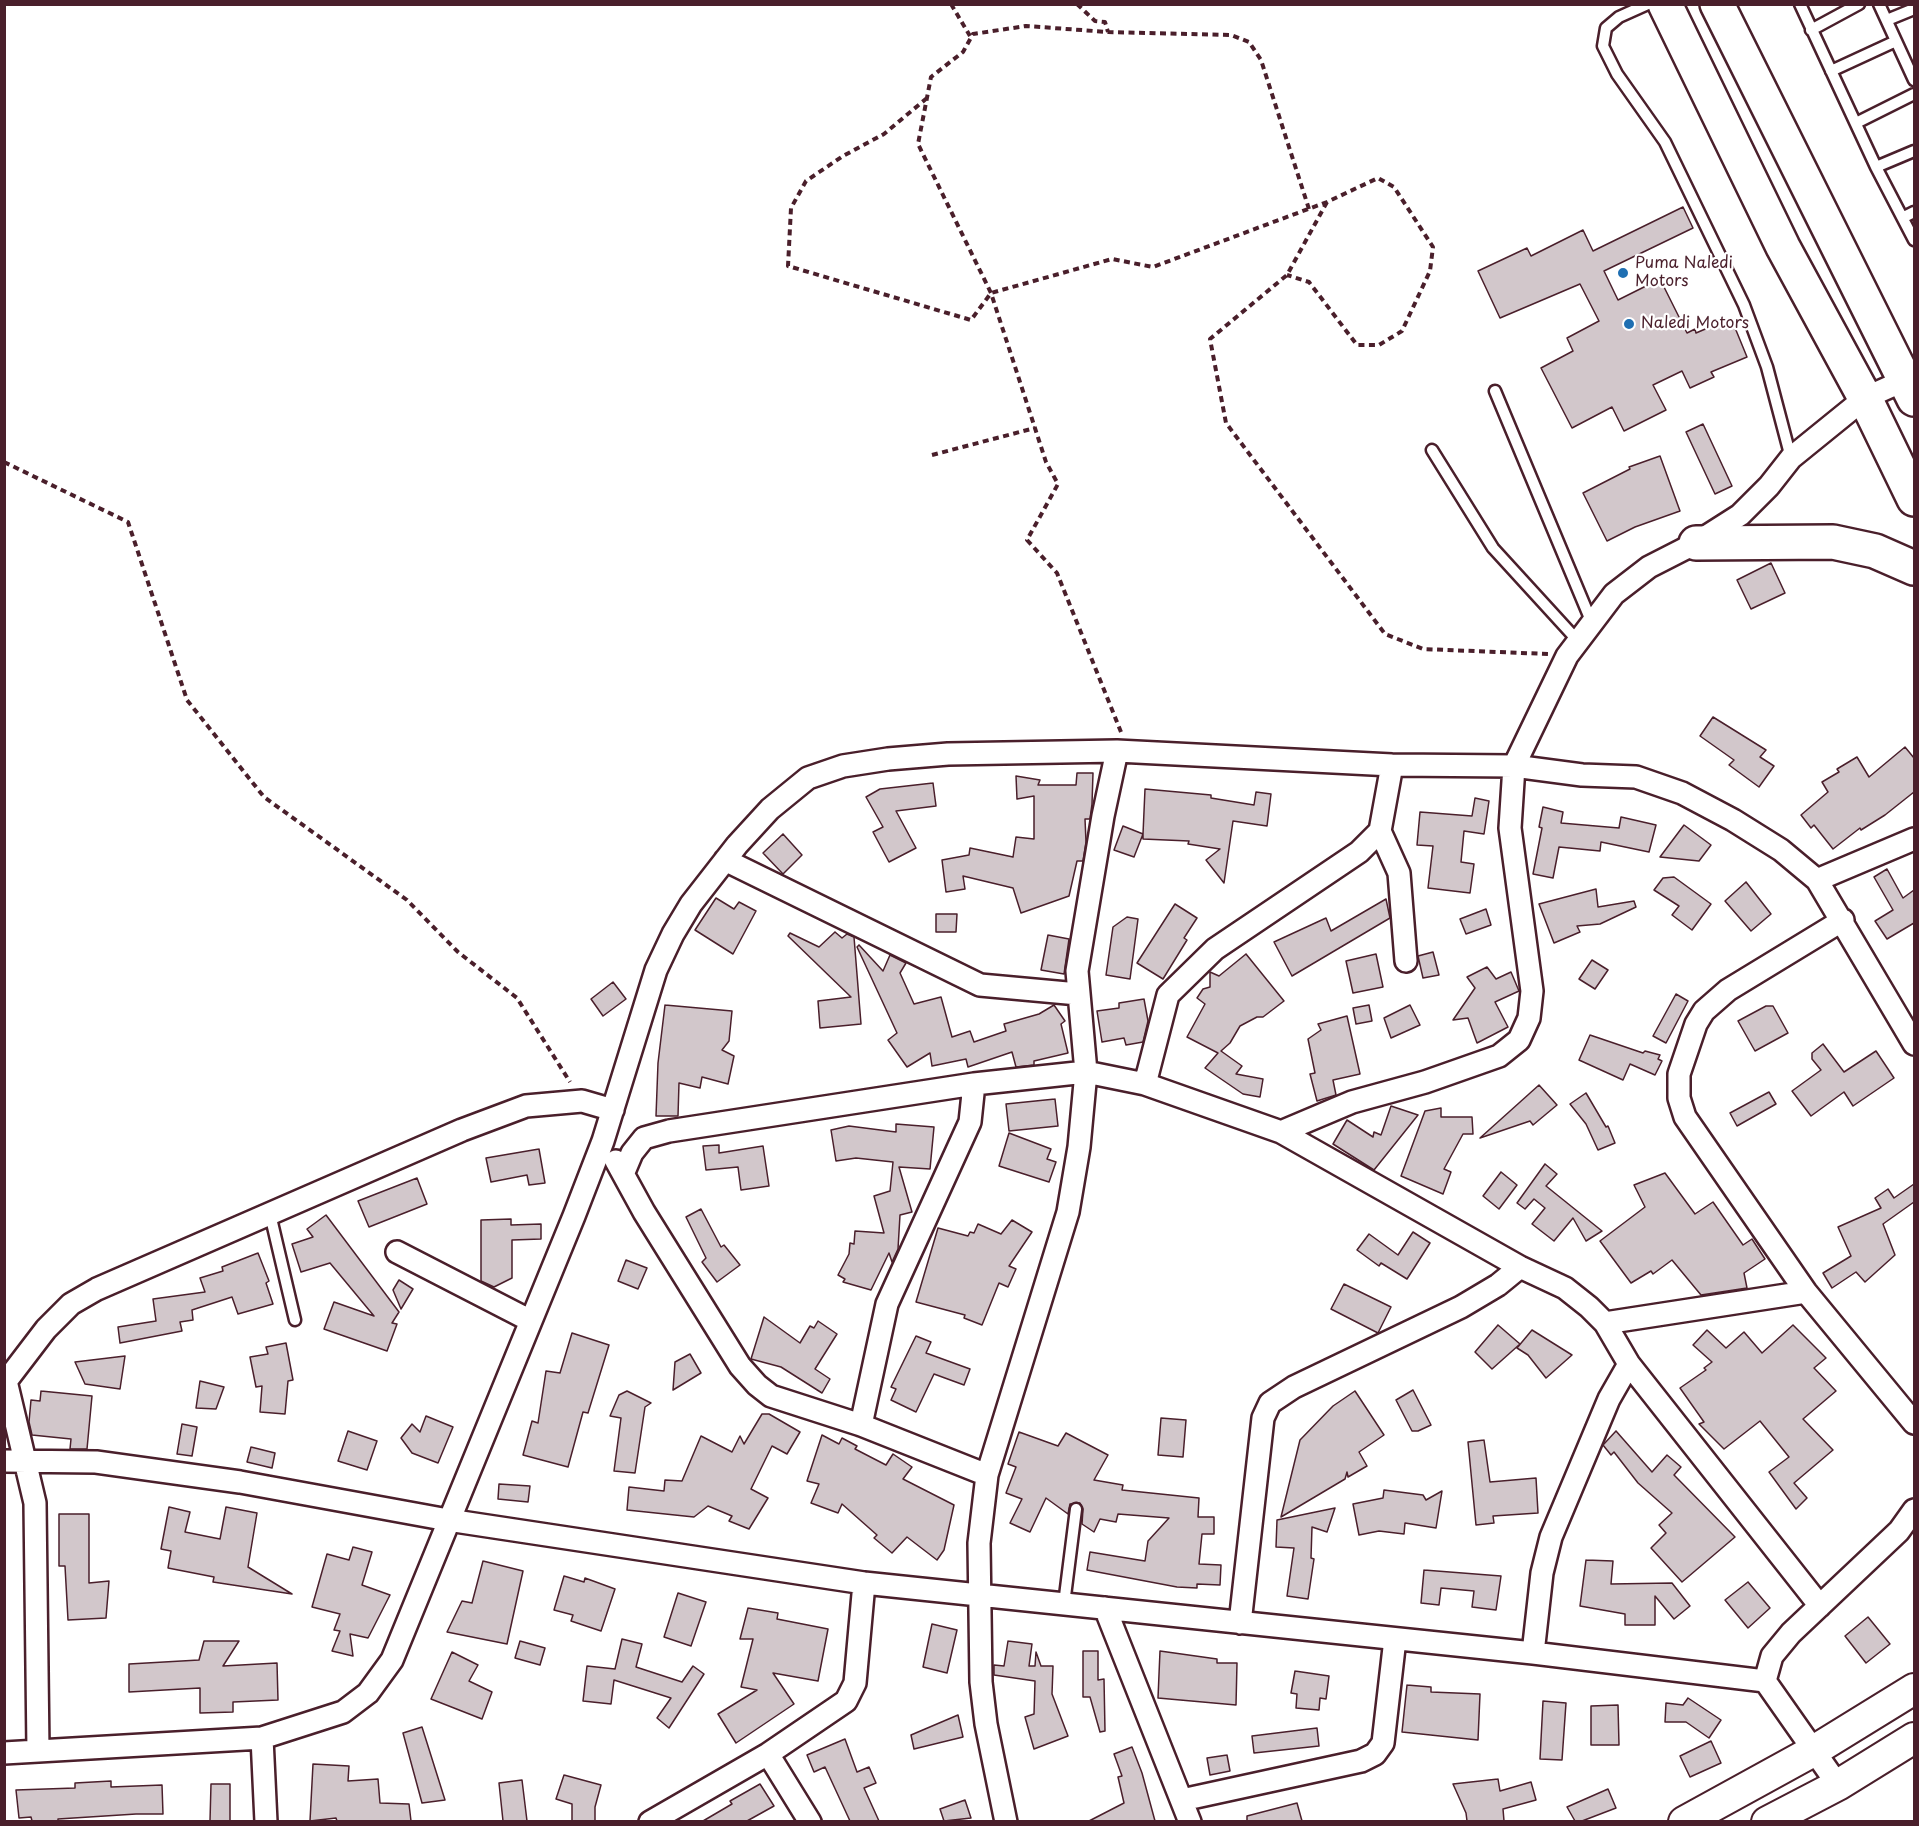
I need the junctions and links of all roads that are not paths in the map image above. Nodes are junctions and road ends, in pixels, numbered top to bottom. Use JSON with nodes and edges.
{"nodes":[{"id":1,"x":1648,"y":4,"type":"edge"},
{"id":2,"x":1665,"y":4,"type":"edge"},
{"id":3,"x":1717,"y":4,"type":"edge"},
{"id":4,"x":1800,"y":4,"type":"edge"},
{"id":5,"x":1859,"y":4,"type":"edge"},
{"id":6,"x":1879,"y":4,"type":"edge"},
{"id":7,"x":1914,"y":9,"type":"edge"},
{"id":8,"x":1887,"y":20,"type":"junction"},
{"id":9,"x":1810,"y":30,"type":"junction"},
{"id":10,"x":1896,"y":41,"type":"junction"},
{"id":11,"x":1832,"y":71,"type":"junction"},
{"id":12,"x":1914,"y":76,"type":"edge"},
{"id":13,"x":1914,"y":94,"type":"edge"},
{"id":14,"x":1856,"y":123,"type":"junction"},
{"id":15,"x":1914,"y":151,"type":"edge"},
{"id":16,"x":1876,"y":167,"type":"junction"},
{"id":17,"x":1914,"y":212,"type":"edge"},
{"id":18,"x":1904,"y":217,"type":"junction"},
{"id":19,"x":1914,"y":240,"type":"edge"},
{"id":20,"x":1911,"y":385,"type":"edge"},
{"id":21,"x":1495,"y":391,"type":"dead end"},
{"id":22,"x":1865,"y":398,"type":"junction"},
{"id":23,"x":1432,"y":450,"type":"dead end"},
{"id":24,"x":1791,"y":458,"type":"junction"},
{"id":25,"x":1914,"y":499,"type":"edge"},
{"id":26,"x":1696,"y":543,"type":"junction"},
{"id":27,"x":1914,"y":568,"type":"edge"},
{"id":28,"x":1592,"y":623,"type":"junction"},
{"id":29,"x":1573,"y":648,"type":"junction"},
{"id":30,"x":1123,"y":751,"type":"junction"},
{"id":31,"x":1392,"y":765,"type":"junction"},
{"id":32,"x":1514,"y":765,"type":"junction"},
{"id":33,"x":1380,"y":831,"type":"junction"},
{"id":34,"x":1914,"y":839,"type":"edge"},
{"id":35,"x":725,"y":860,"type":"junction"},
{"id":36,"x":1817,"y":880,"type":"junction"},
{"id":37,"x":1844,"y":920,"type":"junction"},
{"id":38,"x":1406,"y":961,"type":"dead end"},
{"id":39,"x":1078,"y":994,"type":"junction"},
{"id":40,"x":1914,"y":1044,"type":"edge"},
{"id":41,"x":1086,"y":1072,"type":"junction"},
{"id":42,"x":974,"y":1084,"type":"junction"},
{"id":43,"x":1145,"y":1084,"type":"junction"},
{"id":44,"x":613,"y":1110,"type":"junction"},
{"id":45,"x":1281,"y":1132,"type":"junction"},
{"id":46,"x":603,"y":1141,"type":"junction"},
{"id":47,"x":624,"y":1172,"type":"junction"},
{"id":48,"x":270,"y":1214,"type":"junction"},
{"id":49,"x":397,"y":1252,"type":"dead end"},
{"id":50,"x":1520,"y":1267,"type":"junction"},
{"id":51,"x":1806,"y":1292,"type":"junction"},
{"id":52,"x":295,"y":1320,"type":"dead end"},
{"id":53,"x":531,"y":1321,"type":"junction"},
{"id":54,"x":1605,"y":1323,"type":"junction"},
{"id":55,"x":1629,"y":1364,"type":"junction"},
{"id":56,"x":5,"y":1383,"type":"edge"},
{"id":57,"x":1914,"y":1423,"type":"edge"},
{"id":58,"x":861,"y":1425,"type":"junction"},
{"id":59,"x":27,"y":1460,"type":"junction"},
{"id":60,"x":4,"y":1461,"type":"edge"},
{"id":61,"x":987,"y":1475,"type":"junction"},
{"id":62,"x":1076,"y":1509,"type":"dead end"},
{"id":63,"x":1914,"y":1510,"type":"edge"},
{"id":64,"x":448,"y":1520,"type":"junction"},
{"id":65,"x":864,"y":1583,"type":"junction"},
{"id":66,"x":980,"y":1594,"type":"junction"},
{"id":67,"x":1064,"y":1604,"type":"junction"},
{"id":68,"x":1820,"y":1606,"type":"junction"},
{"id":69,"x":1105,"y":1608,"type":"junction"},
{"id":70,"x":1240,"y":1623,"type":"junction"},
{"id":71,"x":1395,"y":1638,"type":"junction"},
{"id":72,"x":1533,"y":1653,"type":"junction"},
{"id":73,"x":1765,"y":1682,"type":"junction"},
{"id":74,"x":1914,"y":1689,"type":"edge"},
{"id":75,"x":262,"y":1738,"type":"junction"},
{"id":76,"x":1914,"y":1738,"type":"edge"},
{"id":77,"x":1815,"y":1750,"type":"junction"},
{"id":78,"x":38,"y":1751,"type":"junction"},
{"id":79,"x":4,"y":1753,"type":"edge"},
{"id":80,"x":768,"y":1754,"type":"junction"},
{"id":81,"x":1838,"y":1785,"type":"junction"},
{"id":82,"x":1182,"y":1800,"type":"junction"},
{"id":83,"x":266,"y":1821,"type":"edge"},
{"id":84,"x":650,"y":1821,"type":"edge"},
{"id":85,"x":810,"y":1821,"type":"edge"},
{"id":86,"x":1006,"y":1821,"type":"edge"},
{"id":87,"x":1190,"y":1821,"type":"edge"},
{"id":88,"x":1684,"y":1821,"type":"edge"},
{"id":89,"x":1767,"y":1821,"type":"edge"}],
"edges":[{"from":1,"to":24,"type":"lane"},
{"from":2,"to":22,"type":"highway"},
{"from":3,"to":20,"type":"highway"},
{"from":4,"to":9,"type":"lane"},
{"from":5,"to":9,"type":"lane"},
{"from":6,"to":8,"type":"lane"},
{"from":7,"to":8,"type":"lane"},
{"from":8,"to":10,"type":"lane"},
{"from":9,"to":11,"type":"lane"},
{"from":10,"to":11,"type":"lane"},
{"from":10,"to":12,"type":"lane"},
{"from":11,"to":14,"type":"lane"},
{"from":13,"to":14,"type":"lane"},
{"from":14,"to":16,"type":"lane"},
{"from":15,"to":16,"type":"lane"},
{"from":16,"to":18,"type":"lane"},
{"from":17,"to":18,"type":"lane"},
{"from":18,"to":19,"type":"lane"},
{"from":20,"to":22,"type":"street"},
{"from":21,"to":28,"type":"lane"},
{"from":22,"to":24,"type":"street"},
{"from":22,"to":25,"type":"highway"},
{"from":23,"to":29,"type":"lane"},
{"from":24,"to":26,"type":"street"},
{"from":26,"to":27,"type":"highway"},
{"from":26,"to":28,"type":"street"},
{"from":28,"to":29,"type":"street"},
{"from":29,"to":32,"type":"street"},
{"from":30,"to":31,"type":"street"},
{"from":30,"to":35,"type":"street"},
{"from":30,"to":39,"type":"street"},
{"from":31,"to":32,"type":"street"},
{"from":31,"to":33,"type":"street"},
{"from":32,"to":36,"type":"street"},
{"from":32,"to":45,"type":"street"},
{"from":33,"to":38,"type":"street"},
{"from":33,"to":43,"type":"street"},
{"from":34,"to":36,"type":"street"},
{"from":35,"to":39,"type":"street"},
{"from":35,"to":44,"type":"street"},
{"from":36,"to":37,"type":"street"},
{"from":37,"to":40,"type":"street"},
{"from":37,"to":51,"type":"street"},
{"from":39,"to":41,"type":"street"},
{"from":41,"to":42,"type":"street"},
{"from":41,"to":43,"type":"street"},
{"from":41,"to":61,"type":"street"},
{"from":42,"to":47,"type":"street"},
{"from":42,"to":58,"type":"street"},
{"from":43,"to":45,"type":"street"},
{"from":44,"to":46,"type":"street"},
{"from":44,"to":48,"type":"street"},
{"from":45,"to":50,"type":"street"},
{"from":46,"to":47,"type":"street"},
{"from":46,"to":53,"type":"street"},
{"from":47,"to":58,"type":"street"},
{"from":48,"to":52,"type":"lane"},
{"from":48,"to":56,"type":"street"},
{"from":49,"to":53,"type":"street"},
{"from":50,"to":54,"type":"street"},
{"from":50,"to":70,"type":"street"},
{"from":51,"to":54,"type":"street"},
{"from":51,"to":57,"type":"street"},
{"from":53,"to":64,"type":"street"},
{"from":54,"to":55,"type":"street"},
{"from":55,"to":68,"type":"street"},
{"from":55,"to":72,"type":"street"},
{"from":56,"to":59,"type":"street"},
{"from":58,"to":61,"type":"street"},
{"from":59,"to":60,"type":"street"},
{"from":59,"to":64,"type":"street"},
{"from":59,"to":78,"type":"street"},
{"from":61,"to":66,"type":"street"},
{"from":62,"to":67,"type":"lane"},
{"from":63,"to":68,"type":"street"},
{"from":64,"to":65,"type":"street"},
{"from":64,"to":75,"type":"street"},
{"from":65,"to":66,"type":"street"},
{"from":65,"to":80,"type":"street"},
{"from":66,"to":67,"type":"street"},
{"from":66,"to":86,"type":"street"},
{"from":67,"to":69,"type":"street"},
{"from":68,"to":73,"type":"street"},
{"from":69,"to":70,"type":"street"},
{"from":69,"to":82,"type":"street"},
{"from":70,"to":71,"type":"street"},
{"from":71,"to":72,"type":"street"},
{"from":71,"to":82,"type":"street"},
{"from":72,"to":73,"type":"street"},
{"from":73,"to":77,"type":"street"},
{"from":74,"to":77,"type":"main road"},
{"from":75,"to":78,"type":"street"},
{"from":75,"to":83,"type":"street"},
{"from":76,"to":81,"type":"main road"},
{"from":77,"to":81,"type":"street"},
{"from":77,"to":88,"type":"main road"},
{"from":78,"to":79,"type":"street"},
{"from":80,"to":84,"type":"street"},
{"from":80,"to":85,"type":"street"},
{"from":81,"to":89,"type":"main road"},
{"from":82,"to":87,"type":"street"}]}
